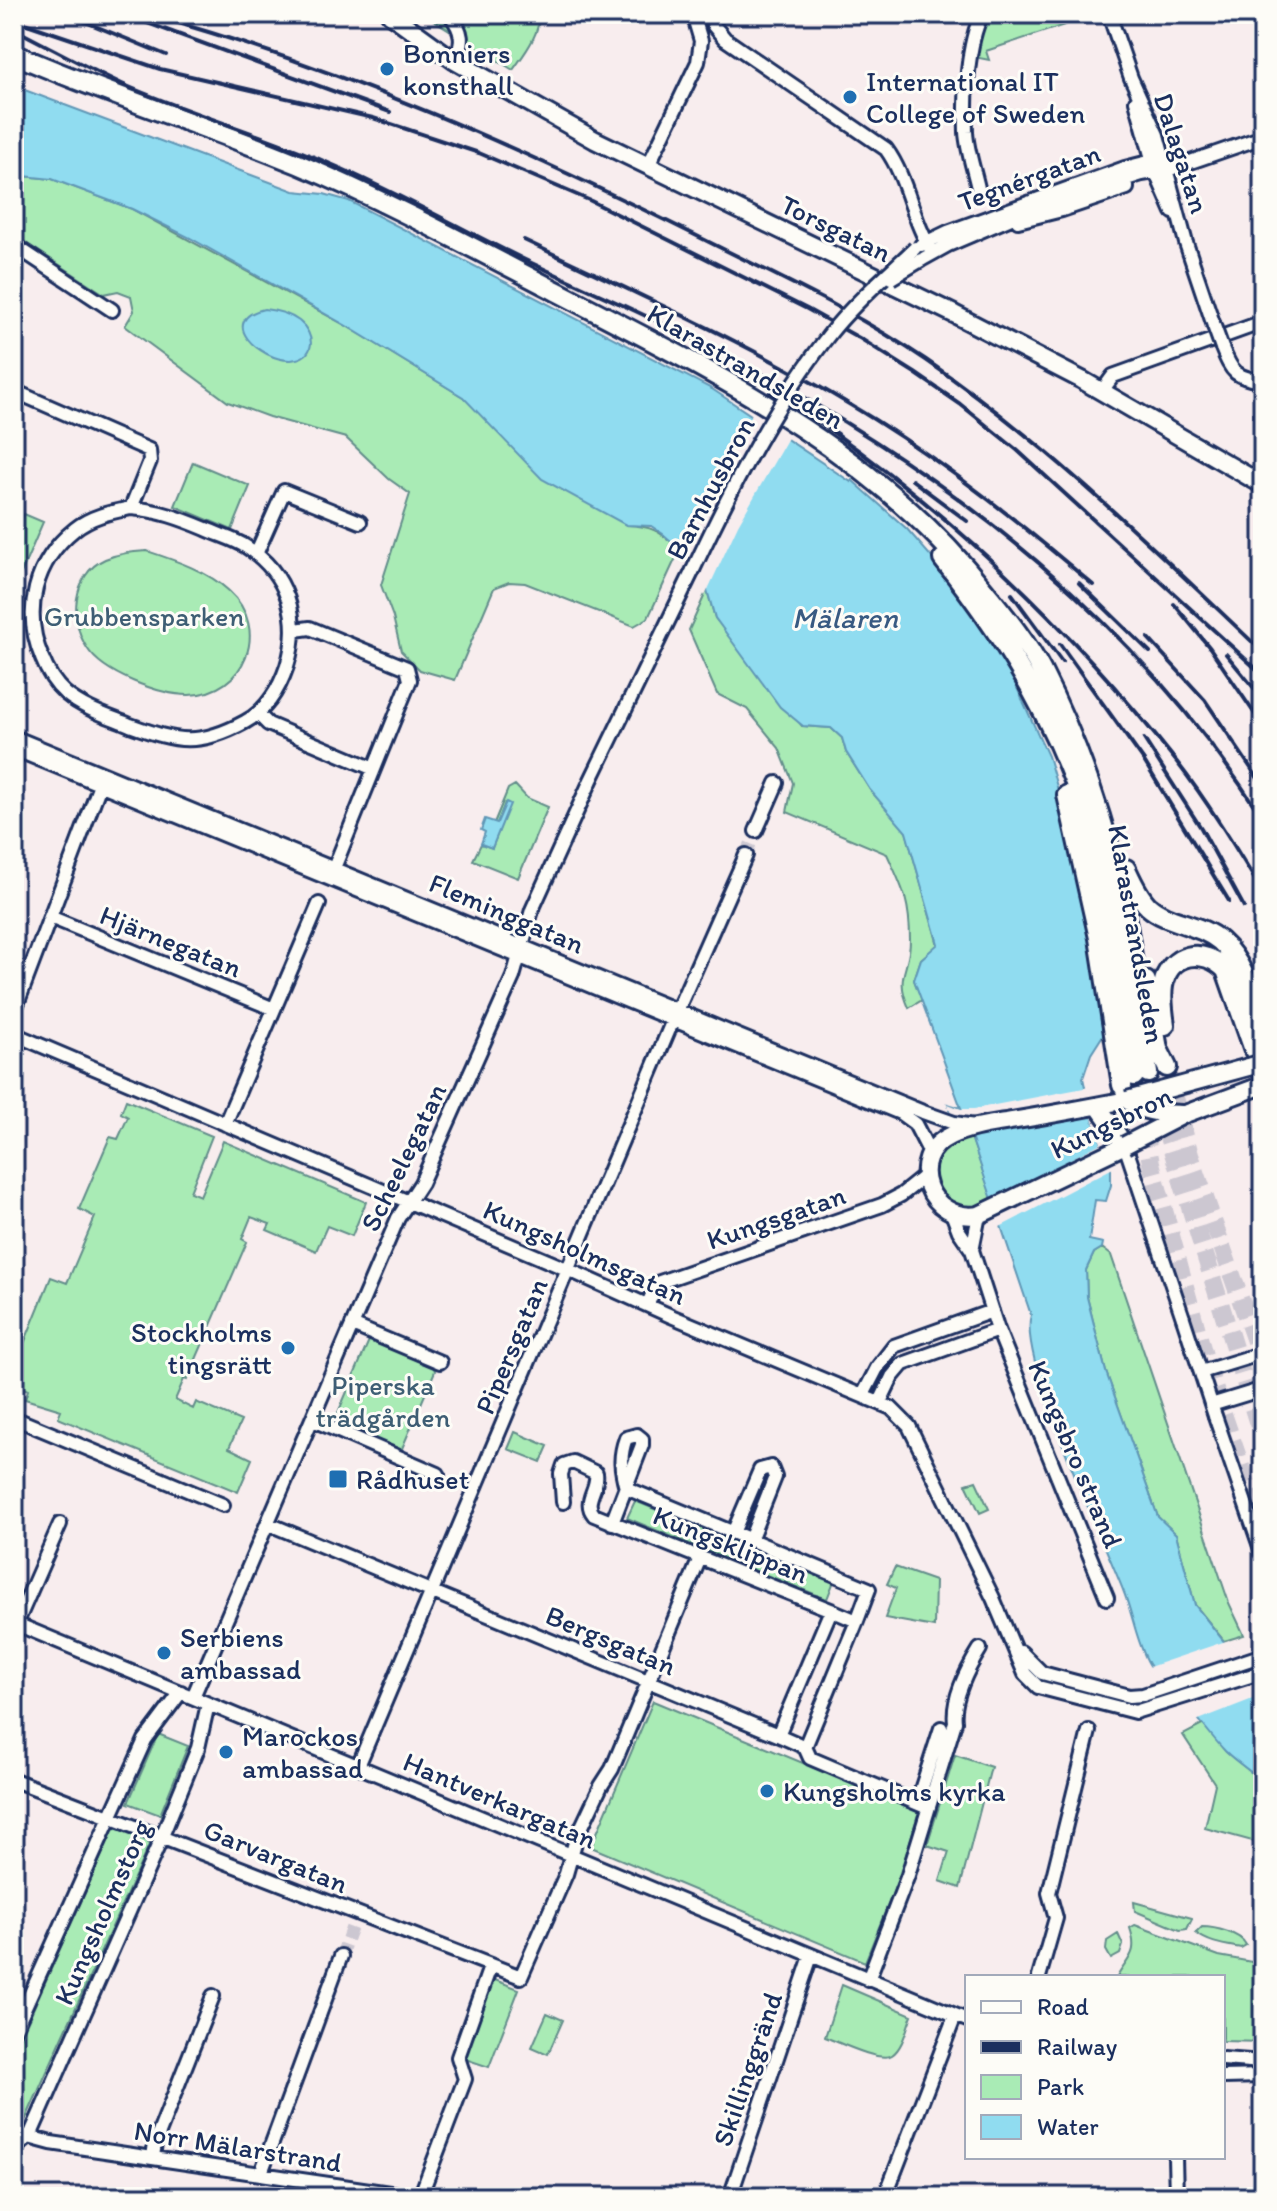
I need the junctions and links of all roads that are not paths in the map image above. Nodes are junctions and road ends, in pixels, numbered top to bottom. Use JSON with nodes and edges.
{"nodes":[{"id":1,"x":390,"y":14,"type":"edge"},
{"id":2,"x":450,"y":14,"type":"edge"},
{"id":3,"x":693,"y":14,"type":"edge"},
{"id":4,"x":710,"y":14,"type":"edge"},
{"id":5,"x":982,"y":14,"type":"edge"},
{"id":6,"x":1109,"y":14,"type":"edge"},
{"id":7,"x":14,"y":54,"type":"edge"},
{"id":8,"x":455,"y":61,"type":"junction"},
{"id":9,"x":14,"y":63,"type":"edge"},
{"id":10,"x":1131,"y":78,"type":"junction"},
{"id":11,"x":1263,"y":137,"type":"edge"},
{"id":12,"x":648,"y":166,"type":"junction"},
{"id":13,"x":1160,"y":166,"type":"junction"},
{"id":14,"x":978,"y":188,"type":"dead end"},
{"id":15,"x":14,"y":245,"type":"edge"},
{"id":16,"x":924,"y":251,"type":"junction"},
{"id":17,"x":112,"y":310,"type":"dead end"},
{"id":18,"x":1263,"y":322,"type":"edge"},
{"id":19,"x":1263,"y":381,"type":"edge"},
{"id":20,"x":14,"y":391,"type":"edge"},
{"id":21,"x":1102,"y":391,"type":"junction"},
{"id":22,"x":1263,"y":485,"type":"edge"},
{"id":23,"x":131,"y":508,"type":"junction"},
{"id":24,"x":360,"y":522,"type":"dead end"},
{"id":25,"x":256,"y":554,"type":"junction"},
{"id":26,"x":295,"y":630,"type":"junction"},
{"id":27,"x":661,"y":640,"type":"joint"},
{"id":28,"x":1041,"y":670,"type":"junction"},
{"id":29,"x":259,"y":715,"type":"junction"},
{"id":30,"x":14,"y":737,"type":"edge"},
{"id":31,"x":1059,"y":745,"type":"junction"},
{"id":32,"x":14,"y":749,"type":"edge"},
{"id":33,"x":374,"y":769,"type":"junction"},
{"id":34,"x":777,"y":783,"type":"dead end"},
{"id":35,"x":100,"y":785,"type":"junction"},
{"id":36,"x":756,"y":831,"type":"tunnel mouth"},
{"id":37,"x":746,"y":855,"type":"tunnel mouth"},
{"id":38,"x":1126,"y":869,"type":"junction"},
{"id":39,"x":332,"y":873,"type":"junction"},
{"id":40,"x":319,"y":904,"type":"dead end"},
{"id":41,"x":50,"y":917,"type":"junction"},
{"id":42,"x":519,"y":950,"type":"junction"},
{"id":43,"x":274,"y":1009,"type":"junction"},
{"id":44,"x":14,"y":1012,"type":"edge"},
{"id":45,"x":675,"y":1015,"type":"junction"},
{"id":46,"x":1263,"y":1029,"type":"edge"},
{"id":47,"x":14,"y":1034,"type":"edge"},
{"id":48,"x":1260,"y":1064,"type":"edge"},
{"id":49,"x":1133,"y":1083,"type":"junction"},
{"id":50,"x":1263,"y":1085,"type":"edge"},
{"id":51,"x":1098,"y":1106,"type":"junction"},
{"id":52,"x":1185,"y":1114,"type":"junction"},
{"id":53,"x":225,"y":1124,"type":"junction"},
{"id":54,"x":955,"y":1128,"type":"junction"},
{"id":55,"x":1125,"y":1145,"type":"junction"},
{"id":56,"x":930,"y":1153,"type":"junction"},
{"id":57,"x":926,"y":1175,"type":"junction"},
{"id":58,"x":409,"y":1202,"type":"junction"},
{"id":59,"x":952,"y":1213,"type":"junction"},
{"id":60,"x":982,"y":1214,"type":"junction"},
{"id":61,"x":972,"y":1250,"type":"junction"},
{"id":62,"x":569,"y":1270,"type":"junction"},
{"id":63,"x":648,"y":1304,"type":"junction"},
{"id":64,"x":992,"y":1311,"type":"junction"},
{"id":65,"x":352,"y":1325,"type":"junction"},
{"id":66,"x":998,"y":1330,"type":"junction"},
{"id":67,"x":894,"y":1346,"type":"junction"},
{"id":68,"x":1263,"y":1353,"type":"edge"},
{"id":69,"x":440,"y":1362,"type":"dead end"},
{"id":70,"x":903,"y":1364,"type":"junction"},
{"id":71,"x":1201,"y":1372,"type":"junction"},
{"id":72,"x":1263,"y":1389,"type":"edge"},
{"id":73,"x":863,"y":1395,"type":"junction"},
{"id":74,"x":880,"y":1402,"type":"junction"},
{"id":75,"x":1211,"y":1405,"type":"junction"},
{"id":76,"x":14,"y":1418,"type":"edge"},
{"id":77,"x":313,"y":1420,"type":"junction"},
{"id":78,"x":438,"y":1474,"type":"dead end"},
{"id":79,"x":563,"y":1502,"type":"dead end"},
{"id":80,"x":223,"y":1505,"type":"dead end"},
{"id":81,"x":612,"y":1523,"type":"junction"},
{"id":82,"x":60,"y":1524,"type":"dead end"},
{"id":83,"x":269,"y":1524,"type":"junction"},
{"id":84,"x":733,"y":1533,"type":"junction"},
{"id":85,"x":750,"y":1540,"type":"junction"},
{"id":86,"x":1263,"y":1555,"type":"edge"},
{"id":87,"x":700,"y":1558,"type":"junction"},
{"id":88,"x":433,"y":1592,"type":"junction"},
{"id":89,"x":1107,"y":1598,"type":"dead end"},
{"id":90,"x":831,"y":1610,"type":"junction"},
{"id":91,"x":857,"y":1621,"type":"junction"},
{"id":92,"x":15,"y":1625,"type":"edge"},
{"id":93,"x":1014,"y":1644,"type":"junction"},
{"id":94,"x":980,"y":1649,"type":"dead end"},
{"id":95,"x":1263,"y":1655,"type":"edge"},
{"id":96,"x":1263,"y":1672,"type":"edge"},
{"id":97,"x":649,"y":1682,"type":"junction"},
{"id":98,"x":187,"y":1695,"type":"junction"},
{"id":99,"x":208,"y":1704,"type":"junction"},
{"id":100,"x":941,"y":1728,"type":"dead end"},
{"id":101,"x":1089,"y":1731,"type":"dead end"},
{"id":102,"x":778,"y":1735,"type":"junction"},
{"id":103,"x":805,"y":1747,"type":"junction"},
{"id":104,"x":358,"y":1766,"type":"junction"},
{"id":105,"x":14,"y":1780,"type":"edge"},
{"id":106,"x":928,"y":1808,"type":"junction"},
{"id":107,"x":109,"y":1816,"type":"junction"},
{"id":108,"x":162,"y":1836,"type":"junction"},
{"id":109,"x":572,"y":1856,"type":"junction"},
{"id":110,"x":341,"y":1956,"type":"tunnel mouth"},
{"id":111,"x":811,"y":1956,"type":"junction"},
{"id":112,"x":490,"y":1967,"type":"junction"},
{"id":113,"x":1040,"y":1975,"type":"edge"},
{"id":114,"x":868,"y":1980,"type":"junction"},
{"id":115,"x":213,"y":1996,"type":"dead end"},
{"id":116,"x":961,"y":2018,"type":"edge"},
{"id":117,"x":14,"y":2031,"type":"edge"},
{"id":118,"x":1225,"y":2059,"type":"edge"},
{"id":119,"x":1263,"y":2062,"type":"edge"},
{"id":120,"x":1263,"y":2076,"type":"edge"},
{"id":121,"x":1225,"y":2077,"type":"edge"},
{"id":122,"x":30,"y":2136,"type":"junction"},
{"id":123,"x":15,"y":2141,"type":"edge"},
{"id":124,"x":51,"y":2143,"type":"junction"},
{"id":125,"x":153,"y":2157,"type":"junction"},
{"id":126,"x":1175,"y":2159,"type":"edge"},
{"id":127,"x":261,"y":2173,"type":"junction"},
{"id":128,"x":419,"y":2197,"type":"edge"},
{"id":129,"x":730,"y":2197,"type":"edge"},
{"id":130,"x":885,"y":2197,"type":"edge"},
{"id":131,"x":1176,"y":2197,"type":"edge"}],
"edges":[{"from":1,"to":8,"type":"main road","name":"Torsgatan"},
{"from":2,"to":8,"type":"street"},
{"from":3,"to":12,"type":"street"},
{"from":4,"to":16,"type":"street"},
{"from":5,"to":14,"type":"street"},
{"from":6,"to":10,"type":"street","name":"Dalagatan"},
{"from":7,"to":28,"type":"highway","name":"Klarastrandsleden"},
{"from":8,"to":12,"type":"main road","name":"Torsgatan"},
{"from":9,"to":31,"type":"highway","name":"Klarastrandsleden"},
{"from":10,"to":13,"type":"street","name":"Dalagatan"},
{"from":10,"to":13,"type":"street","name":"Dalagatan"},
{"from":11,"to":13,"type":"street","name":"Tegnérgatan"},
{"from":12,"to":21,"type":"main road","name":"Torsgatan"},
{"from":13,"to":16,"type":"street","name":"Tegnérgatan"},
{"from":13,"to":16,"type":"street","name":"Tegnérgatan"},
{"from":13,"to":19,"type":"street","name":"Dalagatan","bridge":true},
{"from":15,"to":17,"type":"street"},
{"from":16,"to":27,"type":"street","name":"Barnhusbron","bridge":true},
{"from":18,"to":21,"type":"street"},
{"from":20,"to":23,"type":"street"},
{"from":21,"to":22,"type":"main road","name":"Torsgatan"},
{"from":23,"to":25,"type":"street"},
{"from":23,"to":29,"type":"street"},
{"from":24,"to":25,"type":"street"},
{"from":25,"to":26,"type":"street"},
{"from":26,"to":29,"type":"street"},
{"from":26,"to":33,"type":"street"},
{"from":27,"to":42,"type":"street","name":"Scheelegatan"},
{"from":28,"to":38,"type":"highway"},
{"from":28,"to":49,"type":"highway","name":"Klarastrandsleden"},
{"from":29,"to":33,"type":"street"},
{"from":30,"to":39,"type":"street","name":"Fleminggatan"},
{"from":31,"to":49,"type":"highway"},
{"from":31,"to":49,"type":"highway","name":"Klarastrandsleden"},
{"from":32,"to":35,"type":"street","name":"Fleminggatan"},
{"from":33,"to":39,"type":"street"},
{"from":34,"to":36,"type":"street"},
{"from":35,"to":39,"type":"street","name":"Fleminggatan"},
{"from":35,"to":41,"type":"street"},
{"from":37,"to":45,"type":"street","name":"Pipersgatan"},
{"from":38,"to":46,"type":"highway"},
{"from":38,"to":48,"type":"highway"},
{"from":39,"to":42,"type":"street","name":"Fleminggatan"},
{"from":40,"to":43,"type":"street"},
{"from":41,"to":43,"type":"street","name":"Hjärnegatan"},
{"from":41,"to":44,"type":"street"},
{"from":42,"to":45,"type":"street","name":"Fleminggatan"},
{"from":42,"to":58,"type":"street","name":"Scheelegatan"},
{"from":43,"to":53,"type":"street"},
{"from":45,"to":54,"type":"street","name":"Fleminggatan"},
{"from":45,"to":56,"type":"street","name":"Fleminggatan"},
{"from":45,"to":62,"type":"street","name":"Pipersgatan"},
{"from":47,"to":53,"type":"street","name":"Kungsholmsgatan"},
{"from":48,"to":49,"type":"main road","name":"Kungsbron","bridge":true},
{"from":49,"to":51,"type":"main road","name":"Kungsbron"},
{"from":49,"to":52,"type":"main road","bridge":true},
{"from":50,"to":52,"type":"main road","name":"Kungsbron"},
{"from":51,"to":54,"type":"main road","name":"Kungsbron"},
{"from":51,"to":55,"type":"main road"},
{"from":52,"to":55,"type":"main road","name":"Kungsbron","bridge":true},
{"from":53,"to":58,"type":"street","name":"Kungsholmsgatan"},
{"from":54,"to":56,"type":"main road","name":"Kungsbron"},
{"from":55,"to":60,"type":"main road","name":"Kungsbron"},
{"from":55,"to":71,"type":"street","bridge":true},
{"from":56,"to":57,"type":"main road"},
{"from":57,"to":59,"type":"main road"},
{"from":57,"to":63,"type":"street","name":"Kungsgatan"},
{"from":58,"to":62,"type":"street","name":"Kungsholmsgatan"},
{"from":58,"to":65,"type":"street","name":"Scheelegatan"},
{"from":59,"to":60,"type":"main road"},
{"from":59,"to":61,"type":"street","name":"Kungsbro strand"},
{"from":60,"to":61,"type":"street"},
{"from":61,"to":64,"type":"street","name":"Kungsbro strand"},
{"from":62,"to":63,"type":"street","name":"Kungsholmsgatan"},
{"from":62,"to":88,"type":"street","name":"Pipersgatan"},
{"from":63,"to":73,"type":"street","name":"Kungsholmsgatan"},
{"from":64,"to":66,"type":"street","name":"Kungsbro strand"},
{"from":64,"to":67,"type":"street"},
{"from":65,"to":69,"type":"street"},
{"from":65,"to":77,"type":"street","name":"Scheelegatan"},
{"from":66,"to":70,"type":"street"},
{"from":66,"to":89,"type":"street","name":"Kungsbro strand"},
{"from":67,"to":70,"type":"street"},
{"from":67,"to":73,"type":"street"},
{"from":68,"to":71,"type":"street","bridge":true},
{"from":70,"to":74,"type":"street"},
{"from":71,"to":75,"type":"street","bridge":true},
{"from":72,"to":75,"type":"street","bridge":true},
{"from":73,"to":74,"type":"street","name":"Kungsholmsgatan"},
{"from":74,"to":93,"type":"street","name":"Kungsholmsgatan"},
{"from":75,"to":86,"type":"street"},
{"from":76,"to":80,"type":"street"},
{"from":77,"to":78,"type":"street"},
{"from":77,"to":83,"type":"street","name":"Scheelegatan"},
{"from":79,"to":81,"type":"street","name":"Kungsklippan"},
{"from":81,"to":84,"type":"street","name":"Kungsklippan"},
{"from":81,"to":87,"type":"street","name":"Kungsklippan"},
{"from":82,"to":92,"type":"street"},
{"from":83,"to":88,"type":"street","name":"Bergsgatan"},
{"from":83,"to":98,"type":"street","name":"Scheelegatan"},
{"from":84,"to":85,"type":"street","name":"Kungsklippan"},
{"from":84,"to":85,"type":"street","name":"Kungsklippan"},
{"from":85,"to":91,"type":"street","name":"Kungsklippan"},
{"from":87,"to":90,"type":"street","name":"Kungsklippan"},
{"from":87,"to":97,"type":"street"},
{"from":88,"to":97,"type":"street","name":"Bergsgatan"},
{"from":88,"to":104,"type":"street","name":"Pipersgatan"},
{"from":90,"to":91,"type":"street","name":"Kungsklippan"},
{"from":90,"to":102,"type":"street"},
{"from":91,"to":103,"type":"street"},
{"from":92,"to":98,"type":"street","name":"Hantverkargatan"},
{"from":93,"to":95,"type":"street","name":"Kungsholmsgatan"},
{"from":93,"to":96,"type":"street","name":"Kungsholmsgatan"},
{"from":94,"to":106,"type":"street"},
{"from":97,"to":102,"type":"street","name":"Bergsgatan"},
{"from":97,"to":109,"type":"street"},
{"from":98,"to":99,"type":"street","name":"Hantverkargatan"},
{"from":98,"to":107,"type":"street","name":"Kungsholmstorg"},
{"from":99,"to":104,"type":"street","name":"Hantverkargatan"},
{"from":99,"to":108,"type":"street","name":"Kungsholmstorg"},
{"from":100,"to":106,"type":"street"},
{"from":101,"to":113,"type":"street"},
{"from":102,"to":103,"type":"street","name":"Bergsgatan"},
{"from":103,"to":106,"type":"street","name":"Bergsgatan"},
{"from":104,"to":109,"type":"street","name":"Hantverkargatan"},
{"from":105,"to":107,"type":"street","name":"Garvargatan"},
{"from":106,"to":114,"type":"street"},
{"from":107,"to":108,"type":"street","name":"Garvargatan"},
{"from":107,"to":117,"type":"street","name":"Kungsholmstorg"},
{"from":108,"to":112,"type":"street","name":"Garvargatan"},
{"from":108,"to":122,"type":"street","name":"Kungsholmstorg"},
{"from":109,"to":111,"type":"street","name":"Hantverkargatan"},
{"from":109,"to":112,"type":"street","name":"Garvargatan"},
{"from":110,"to":127,"type":"street"},
{"from":111,"to":114,"type":"street","name":"Hantverkargatan"},
{"from":111,"to":129,"type":"street","name":"Skillinggränd"},
{"from":112,"to":128,"type":"street"},
{"from":114,"to":116,"type":"street","name":"Hantverkargatan"},
{"from":115,"to":125,"type":"street"},
{"from":116,"to":130,"type":"street"},
{"from":118,"to":119,"type":"street"},
{"from":120,"to":121,"type":"street"},
{"from":122,"to":123,"type":"street","name":"Norr Mälarstrand"},
{"from":122,"to":124,"type":"street","name":"Norr Mälarstrand"},
{"from":123,"to":124,"type":"street","name":"Norr Mälarstrand"},
{"from":124,"to":125,"type":"street","name":"Norr Mälarstrand"},
{"from":125,"to":127,"type":"street","name":"Norr Mälarstrand"},
{"from":126,"to":131,"type":"street"},
{"from":127,"to":128,"type":"street","name":"Norr Mälarstrand"}]}
